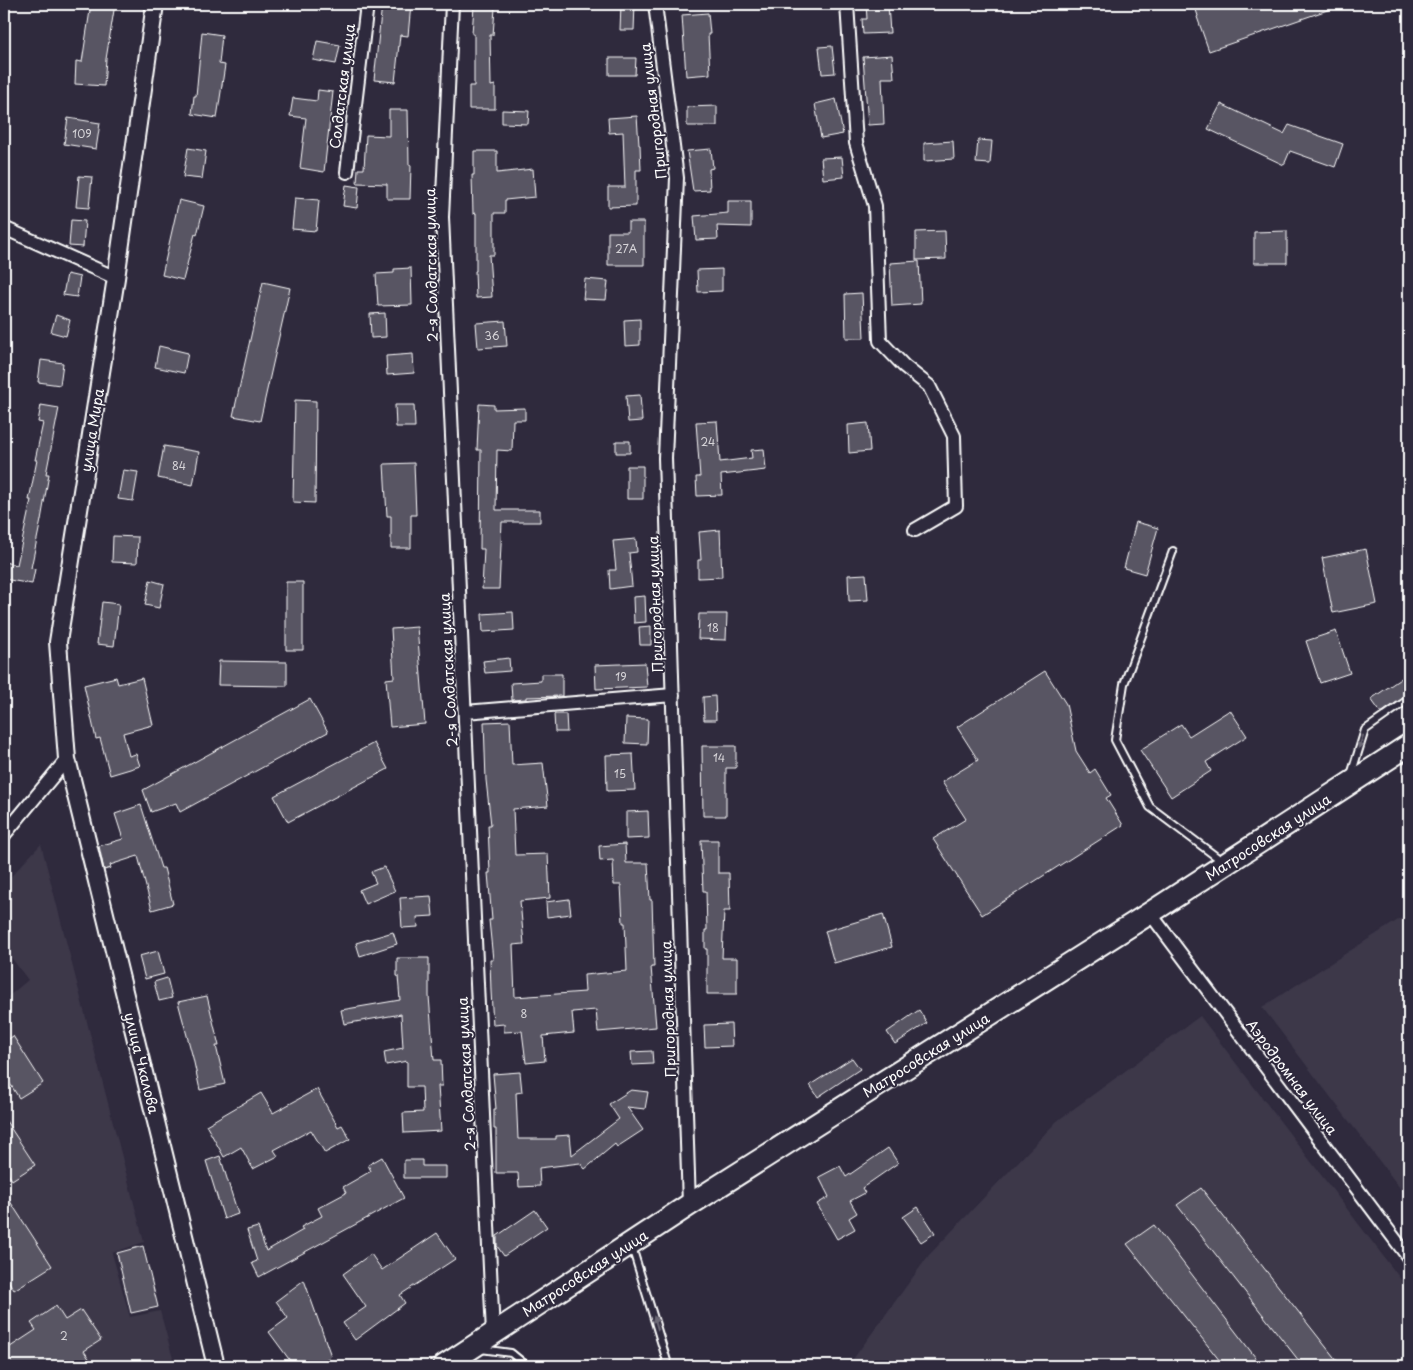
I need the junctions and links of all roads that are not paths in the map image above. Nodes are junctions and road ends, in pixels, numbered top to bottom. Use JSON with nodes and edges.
{"nodes":[{"id":1,"x":156,"y":4,"type":"edge"},
{"id":2,"x":367,"y":4,"type":"edge"},
{"id":3,"x":452,"y":4,"type":"edge"},
{"id":4,"x":655,"y":4,"type":"edge"},
{"id":5,"x":847,"y":4,"type":"edge"},
{"id":6,"x":346,"y":172,"type":"dead end"},
{"id":7,"x":4,"y":228,"type":"edge"},
{"id":8,"x":116,"y":278,"type":"junction"},
{"id":9,"x":915,"y":530,"type":"dead end"},
{"id":10,"x":1173,"y":551,"type":"dead end"},
{"id":11,"x":673,"y":695,"type":"junction"},
{"id":12,"x":1409,"y":699,"type":"edge"},
{"id":13,"x":465,"y":712,"type":"junction"},
{"id":14,"x":1409,"y":745,"type":"edge"},
{"id":15,"x":67,"y":759,"type":"junction"},
{"id":16,"x":1348,"y":785,"type":"junction"},
{"id":17,"x":4,"y":835,"type":"edge"},
{"id":18,"x":1225,"y":863,"type":"junction"},
{"id":19,"x":1150,"y":913,"type":"junction"},
{"id":20,"x":689,"y":1205,"type":"junction"},
{"id":21,"x":631,"y":1243,"type":"junction"},
{"id":22,"x":1409,"y":1258,"type":"edge"},
{"id":23,"x":493,"y":1334,"type":"junction"},
{"id":24,"x":473,"y":1348,"type":"junction"},
{"id":25,"x":216,"y":1366,"type":"edge"},
{"id":26,"x":444,"y":1366,"type":"edge"},
{"id":27,"x":527,"y":1366,"type":"edge"},
{"id":28,"x":660,"y":1366,"type":"edge"}],
"edges":[{"from":1,"to":8,"type":"street","name":"улица Мира"},
{"from":2,"to":6,"type":"street","name":"Солдатская улица"},
{"from":3,"to":13,"type":"street","name":"2-я Солдатская улица"},
{"from":4,"to":11,"type":"street","name":"Пригородная улица"},
{"from":5,"to":9,"type":"street"},
{"from":7,"to":8,"type":"street"},
{"from":8,"to":15,"type":"street","name":"улица Мира"},
{"from":10,"to":18,"type":"lane"},
{"from":11,"to":13,"type":"street"},
{"from":11,"to":20,"type":"street","name":"Пригородная улица"},
{"from":12,"to":16,"type":"lane","one_way":true},
{"from":13,"to":23,"type":"street","name":"2-я Солдатская улица"},
{"from":14,"to":16,"type":"highway","name":"Матросовская улица"},
{"from":15,"to":17,"type":"street"},
{"from":15,"to":25,"type":"street","name":"улица Чкалова"},
{"from":16,"to":18,"type":"highway","name":"Матросовская улица"},
{"from":18,"to":19,"type":"highway","name":"Матросовская улица"},
{"from":19,"to":20,"type":"highway","name":"Матросовская улица"},
{"from":19,"to":22,"type":"street","name":"Аэродромная улица"},
{"from":20,"to":21,"type":"highway","name":"Матросовская улица"},
{"from":21,"to":23,"type":"highway","name":"Матросовская улица"},
{"from":28,"to":21,"type":"lane","one_way":true},
{"from":23,"to":24,"type":"highway","name":"Матросовская улица"},
{"from":24,"to":26,"type":"highway","name":"Матросовская улица"},
{"from":24,"to":27,"type":"lane"}]}
